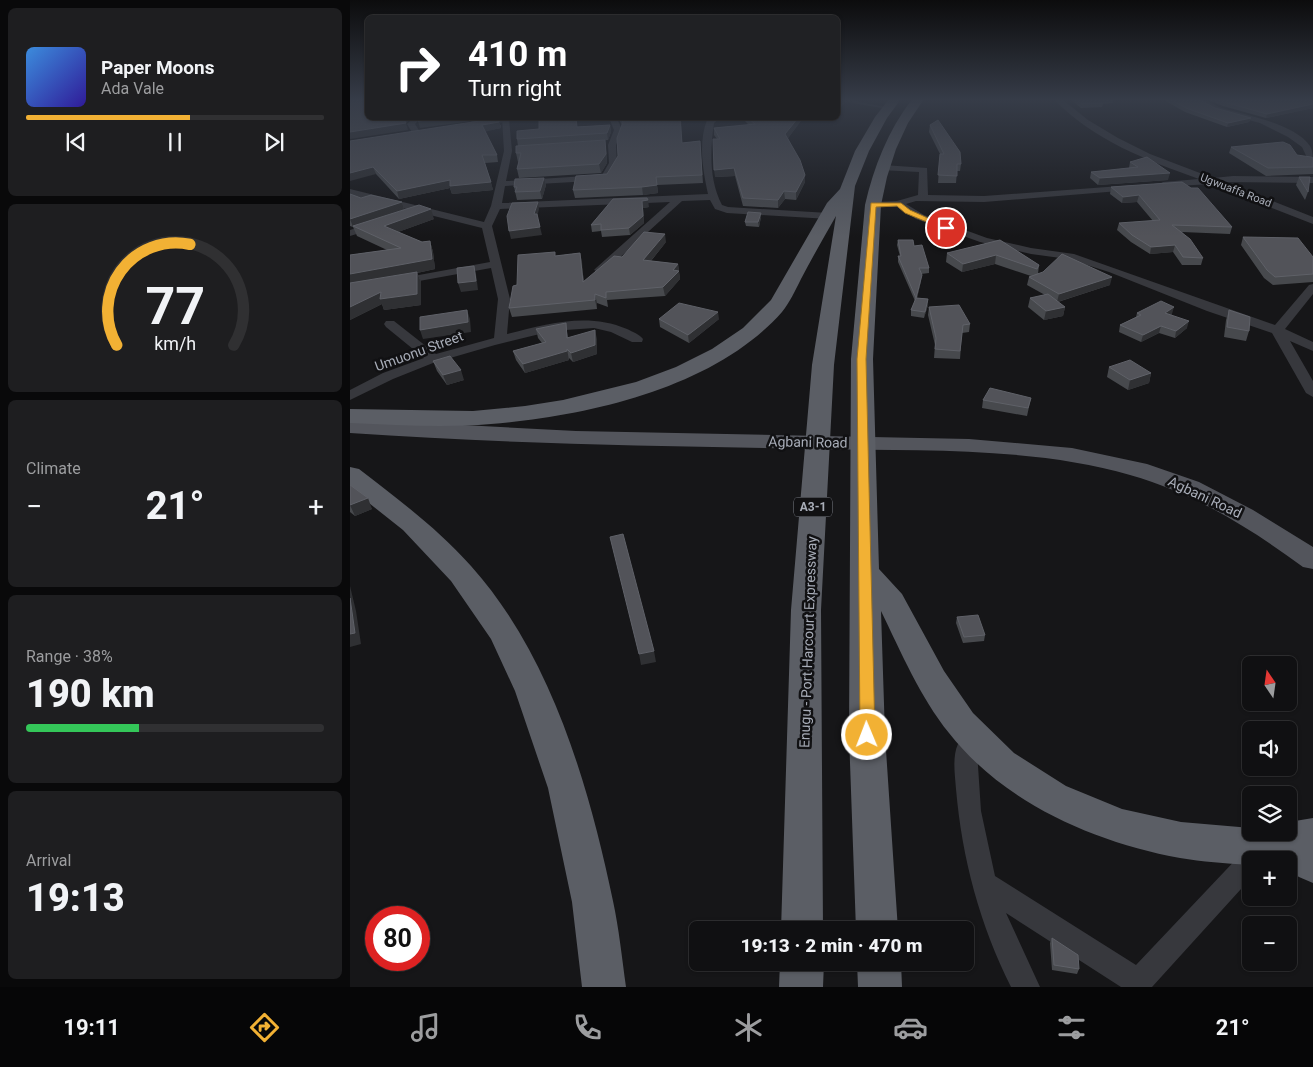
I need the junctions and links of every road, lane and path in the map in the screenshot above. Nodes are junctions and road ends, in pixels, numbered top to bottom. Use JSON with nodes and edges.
{"nodes":[{"id":1,"x":510,"y":145,"type":"edge"},
{"id":2,"x":611,"y":145,"type":"edge"},
{"id":3,"x":707,"y":145,"type":"edge"},
{"id":4,"x":866,"y":145,"type":"edge"},
{"id":5,"x":892,"y":145,"type":"edge"},
{"id":6,"x":1123,"y":145,"type":"edge"},
{"id":7,"x":1305,"y":145,"type":"edge"},
{"id":8,"x":1313,"y":162,"type":"edge"},
{"id":9,"x":883,"y":168,"type":"junction"},
{"id":10,"x":1313,"y":180,"type":"edge"},
{"id":11,"x":1213,"y":181,"type":"junction"},
{"id":12,"x":500,"y":184,"type":"junction"},
{"id":13,"x":848,"y":186,"type":"junction"},
{"id":14,"x":602,"y":190,"type":"junction"},
{"id":15,"x":350,"y":192,"type":"edge"},
{"id":16,"x":713,"y":196,"type":"junction"},
{"id":17,"x":680,"y":198,"type":"junction"},
{"id":18,"x":923,"y":198,"type":"junction"},
{"id":19,"x":886,"y":205,"type":"junction"},
{"id":20,"x":496,"y":206,"type":"junction"},
{"id":21,"x":418,"y":211,"type":"junction"},
{"id":22,"x":829,"y":216,"type":"junction"},
{"id":23,"x":1311,"y":218,"type":"edge"},
{"id":24,"x":487,"y":226,"type":"junction"},
{"id":25,"x":350,"y":233,"type":"edge"},
{"id":26,"x":496,"y":264,"type":"junction"},
{"id":27,"x":590,"y":279,"type":"edge"},
{"id":28,"x":389,"y":283,"type":"edge"},
{"id":29,"x":1313,"y":287,"type":"edge"},
{"id":30,"x":390,"y":324,"type":"dead end"},
{"id":31,"x":1277,"y":330,"type":"junction"},
{"id":32,"x":637,"y":338,"type":"dead end"},
{"id":33,"x":500,"y":340,"type":"junction"},
{"id":34,"x":1313,"y":347,"type":"edge"},
{"id":35,"x":434,"y":359,"type":"junction"},
{"id":36,"x":1313,"y":393,"type":"edge"},
{"id":37,"x":350,"y":396,"type":"edge"},
{"id":38,"x":354,"y":422,"type":"edge"},
{"id":39,"x":350,"y":475,"type":"edge"},
{"id":40,"x":1313,"y":560,"type":"edge"},
{"id":41,"x":864,"y":570,"type":"junction"},
{"id":42,"x":966,"y":750,"type":"dead end"},
{"id":43,"x":1280,"y":851,"type":"edge"},
{"id":44,"x":984,"y":884,"type":"junction"},
{"id":45,"x":1242,"y":886,"type":"edge"},
{"id":46,"x":802,"y":921,"type":"edge"},
{"id":47,"x":877,"y":921,"type":"edge"},
{"id":48,"x":802,"y":971,"type":"edge"},
{"id":49,"x":879,"y":971,"type":"edge"},
{"id":50,"x":604,"y":987,"type":"edge"},
{"id":51,"x":801,"y":987,"type":"edge"},
{"id":52,"x":880,"y":987,"type":"edge"},
{"id":53,"x":1026,"y":987,"type":"edge"}],
"edges":[{"from":1,"to":12,"type":"street"},
{"from":2,"to":14,"type":"street"},
{"from":3,"to":16,"type":"street"},
{"from":4,"to":13,"type":"highway","name":"Enugu - Port Harcourt Expressway","number":"A3-1"},
{"from":5,"to":9,"type":"highway"},
{"from":6,"to":11,"type":"street","name":"Ugwuaffa Road"},
{"from":7,"to":8,"type":"street"},
{"from":9,"to":18,"type":"street"},
{"from":9,"to":19,"type":"highway"},
{"from":10,"to":11,"type":"street"},
{"from":11,"to":18,"type":"street"},
{"from":11,"to":23,"type":"street","name":"Ugwuaffa Road"},
{"from":12,"to":14,"type":"street"},
{"from":12,"to":20,"type":"street"},
{"from":13,"to":22,"type":"highway"},
{"from":13,"to":46,"type":"highway","name":"Enugu - Port Harcourt Expressway","number":"A3-1"},
{"from":14,"to":17,"type":"street"},
{"from":14,"to":20,"type":"street"},
{"from":15,"to":21,"type":"street"},
{"from":16,"to":17,"type":"street"},
{"from":16,"to":22,"type":"street"},
{"from":17,"to":27,"type":"street"},
{"from":18,"to":19,"type":"street"},
{"from":19,"to":31,"type":"street"},
{"from":19,"to":41,"type":"highway"},
{"from":20,"to":24,"type":"street"},
{"from":21,"to":24,"type":"street"},
{"from":21,"to":25,"type":"street"},
{"from":22,"to":38,"type":"highway"},
{"from":24,"to":26,"type":"street"},
{"from":26,"to":28,"type":"street"},
{"from":26,"to":33,"type":"street"},
{"from":29,"to":31,"type":"street"},
{"from":30,"to":35,"type":"street"},
{"from":31,"to":34,"type":"street"},
{"from":31,"to":36,"type":"street"},
{"from":32,"to":33,"type":"street","name":"Umuonu Street"},
{"from":33,"to":35,"type":"street","name":"Umuonu Street"},
{"from":35,"to":37,"type":"street","name":"Umuonu Street"},
{"from":38,"to":40,"type":"main road","name":"Agbani Road"},
{"from":39,"to":50,"type":"highway"},
{"from":41,"to":43,"type":"highway"},
{"from":41,"to":47,"type":"highway"},
{"from":42,"to":44,"type":"street"},
{"from":44,"to":45,"type":"street"},
{"from":44,"to":53,"type":"street"},
{"from":48,"to":51,"type":"highway"},
{"from":49,"to":52,"type":"highway"}]}
